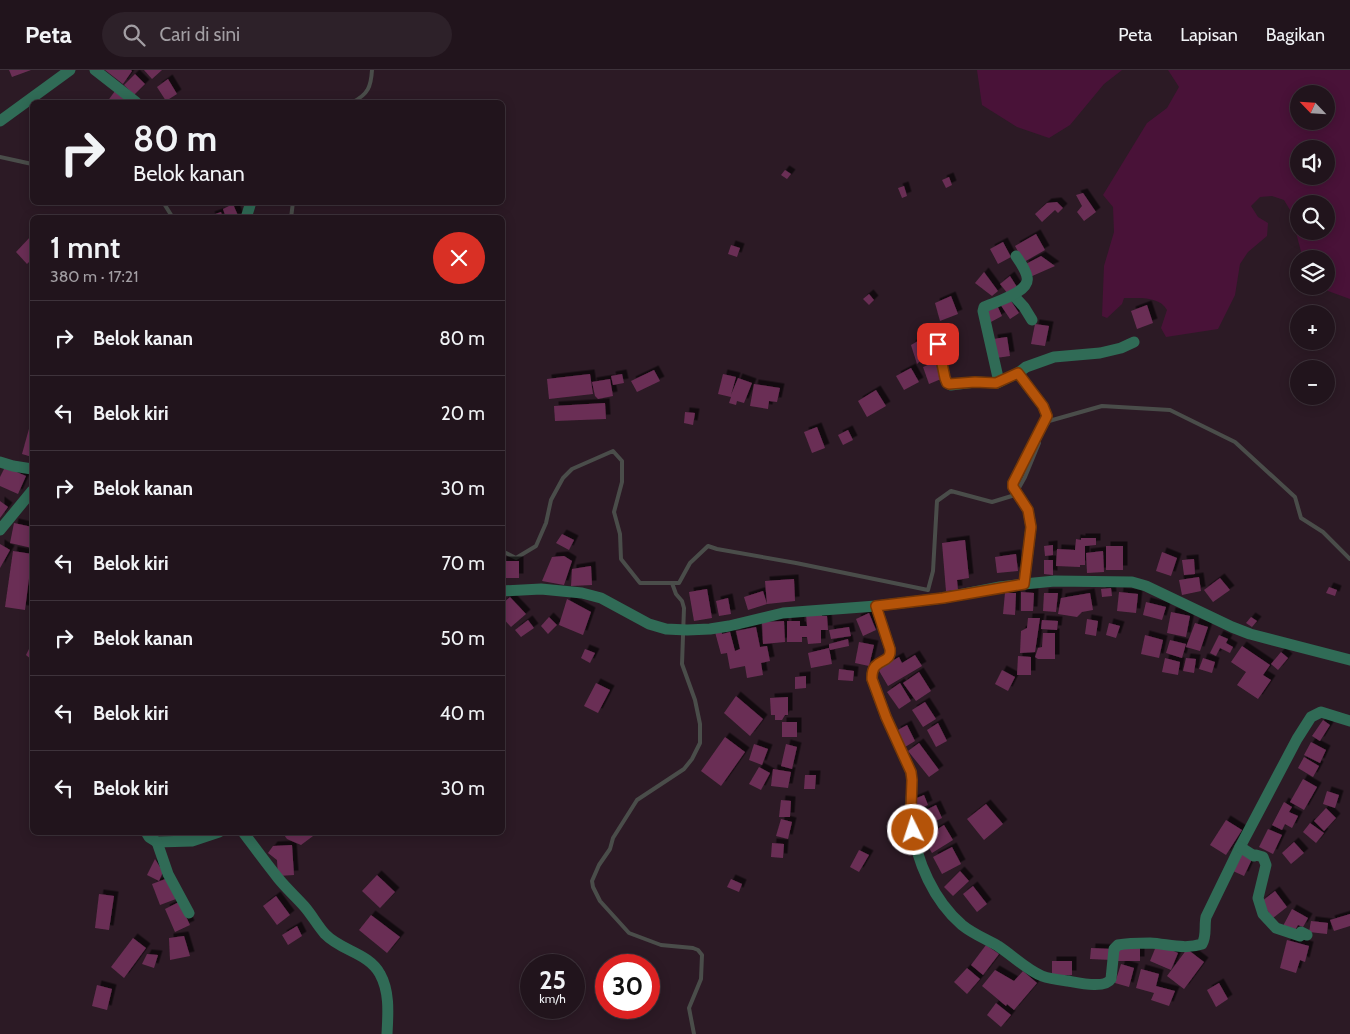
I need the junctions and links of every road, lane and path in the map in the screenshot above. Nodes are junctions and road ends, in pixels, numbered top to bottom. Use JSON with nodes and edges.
{"nodes":[{"id":1,"x":70,"y":70,"type":"edge"},
{"id":2,"x":95,"y":70,"type":"edge"},
{"id":3,"x":133,"y":100,"type":"edge"},
{"id":4,"x":0,"y":121,"type":"edge"},
{"id":5,"x":1016,"y":256,"type":"dead end"},
{"id":6,"x":1012,"y":296,"type":"junction"},
{"id":7,"x":1032,"y":320,"type":"dead end"},
{"id":8,"x":1134,"y":342,"type":"dead end"},
{"id":9,"x":938,"y":344,"type":"dead end"},
{"id":10,"x":1018,"y":373,"type":"junction"},
{"id":11,"x":999,"y":382,"type":"junction"},
{"id":12,"x":0,"y":462,"type":"edge"},
{"id":13,"x":30,"y":469,"type":"edge"},
{"id":14,"x":30,"y":493,"type":"edge"},
{"id":15,"x":0,"y":530,"type":"edge"},
{"id":16,"x":1024,"y":584,"type":"junction"},
{"id":17,"x":505,"y":591,"type":"edge"},
{"id":18,"x":876,"y":606,"type":"junction"},
{"id":19,"x":1350,"y":660,"type":"edge"},
{"id":20,"x":1350,"y":721,"type":"edge"},
{"id":21,"x":148,"y":835,"type":"edge"},
{"id":22,"x":210,"y":835,"type":"edge"},
{"id":23,"x":245,"y":835,"type":"edge"},
{"id":24,"x":157,"y":842,"type":"junction"},
{"id":25,"x":1240,"y":847,"type":"junction"},
{"id":26,"x":189,"y":913,"type":"dead end"},
{"id":27,"x":1306,"y":935,"type":"dead end"},
{"id":28,"x":387,"y":1034,"type":"edge"}],
"edges":[{"from":1,"to":4,"type":"street"},
{"from":2,"to":3,"type":"street"},
{"from":5,"to":6,"type":"street"},
{"from":6,"to":7,"type":"street"},
{"from":6,"to":11,"type":"street"},
{"from":8,"to":10,"type":"street"},
{"from":9,"to":11,"type":"street"},
{"from":10,"to":11,"type":"street"},
{"from":10,"to":16,"type":"street"},
{"from":12,"to":13,"type":"street"},
{"from":14,"to":15,"type":"street"},
{"from":16,"to":18,"type":"street"},
{"from":16,"to":19,"type":"street"},
{"from":17,"to":18,"type":"street"},
{"from":18,"to":25,"type":"street"},
{"from":20,"to":25,"type":"street"},
{"from":21,"to":24,"type":"street"},
{"from":22,"to":24,"type":"street"},
{"from":23,"to":28,"type":"street"},
{"from":24,"to":26,"type":"street"},
{"from":25,"to":27,"type":"street"}]}
